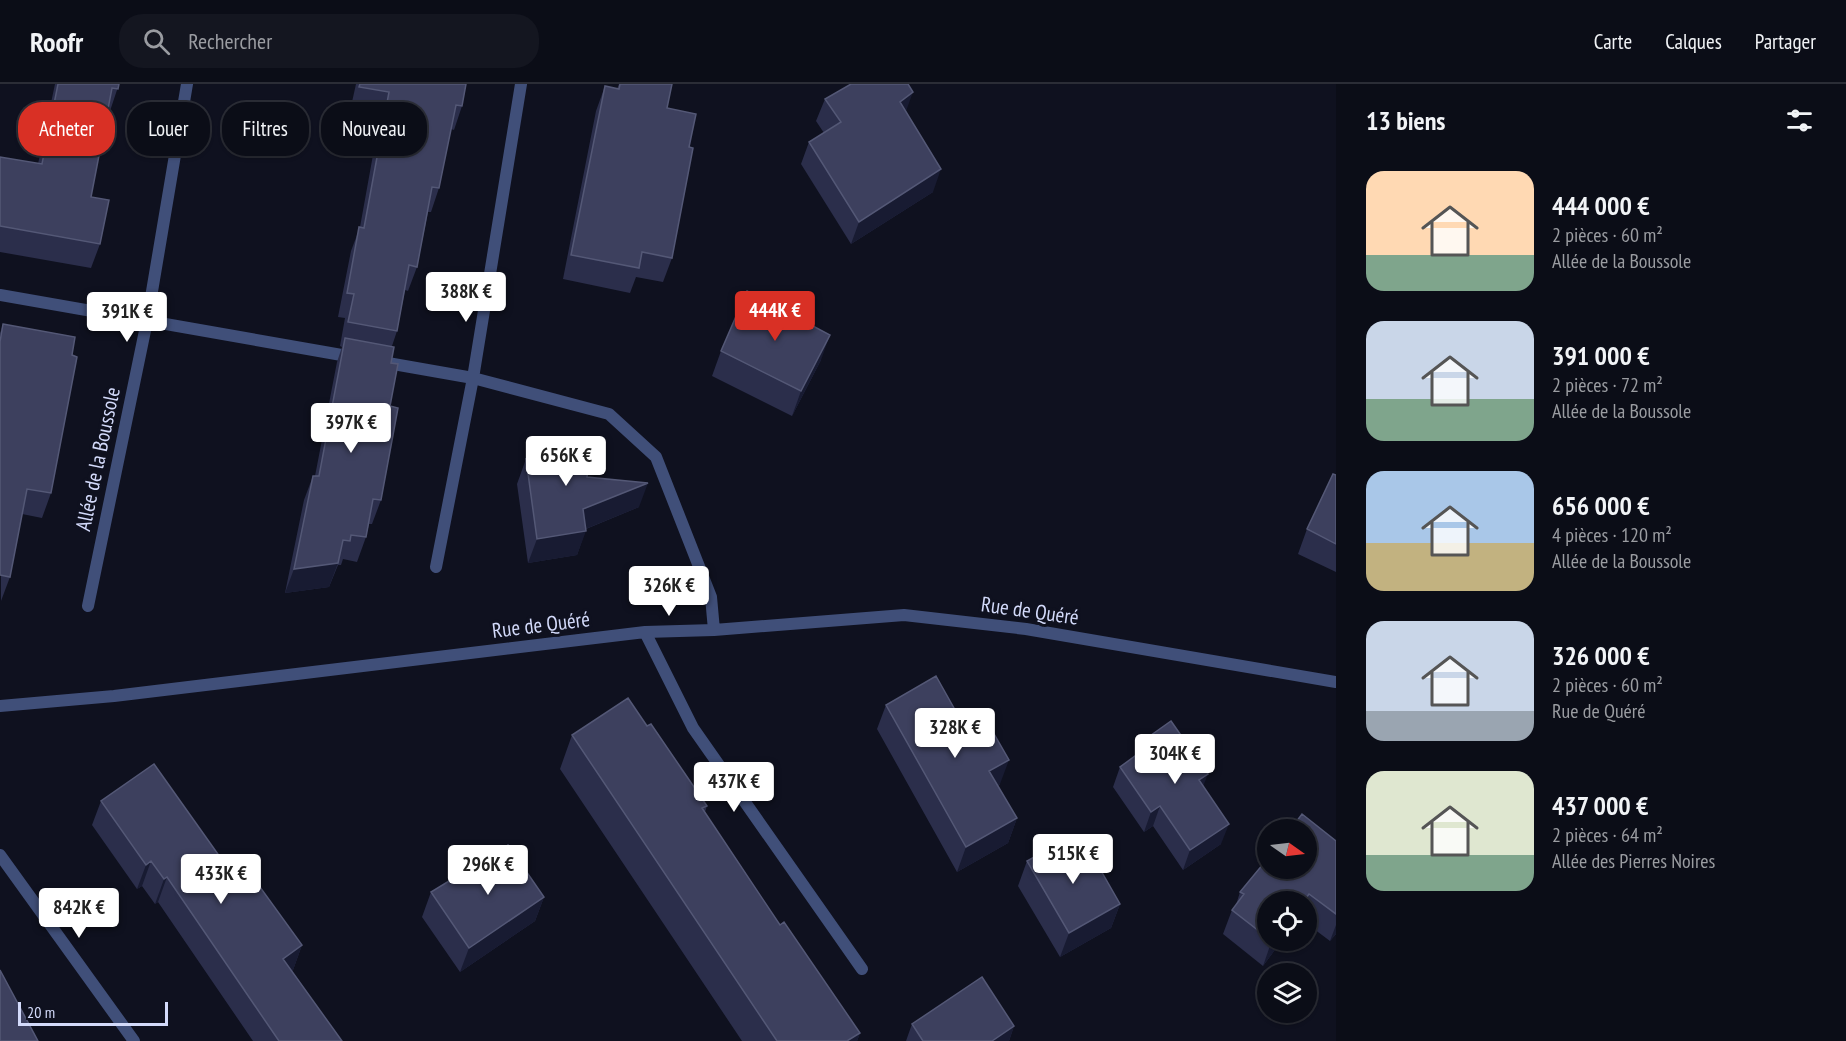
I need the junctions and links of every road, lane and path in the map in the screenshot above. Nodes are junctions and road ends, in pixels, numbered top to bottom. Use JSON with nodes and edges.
{"nodes":[{"id":1,"x":187,"y":84,"type":"edge"},
{"id":2,"x":522,"y":84,"type":"edge"},
{"id":3,"x":0,"y":295,"type":"edge"},
{"id":4,"x":147,"y":321,"type":"junction"},
{"id":5,"x":472,"y":378,"type":"junction"},
{"id":6,"x":436,"y":567,"type":"dead end"},
{"id":7,"x":88,"y":606,"type":"dead end"},
{"id":8,"x":714,"y":630,"type":"junction"},
{"id":9,"x":645,"y":632,"type":"junction"},
{"id":10,"x":1336,"y":681,"type":"edge"},
{"id":11,"x":0,"y":706,"type":"edge"},
{"id":12,"x":0,"y":855,"type":"edge"},
{"id":13,"x":862,"y":969,"type":"dead end"},
{"id":14,"x":134,"y":1041,"type":"edge"}],
"edges":[{"from":1,"to":4,"type":"street","name":"Allée de la Boussole"},
{"from":2,"to":5,"type":"street"},
{"from":3,"to":4,"type":"street"},
{"from":4,"to":5,"type":"street"},
{"from":4,"to":7,"type":"street","name":"Allée de la Boussole"},
{"from":5,"to":6,"type":"street"},
{"from":5,"to":8,"type":"street"},
{"from":8,"to":9,"type":"street","name":"Rue de Quéré"},
{"from":8,"to":10,"type":"street","name":"Rue de Quéré"},
{"from":9,"to":11,"type":"street","name":"Rue de Quéré"},
{"from":9,"to":13,"type":"street"},
{"from":12,"to":14,"type":"street"}]}
